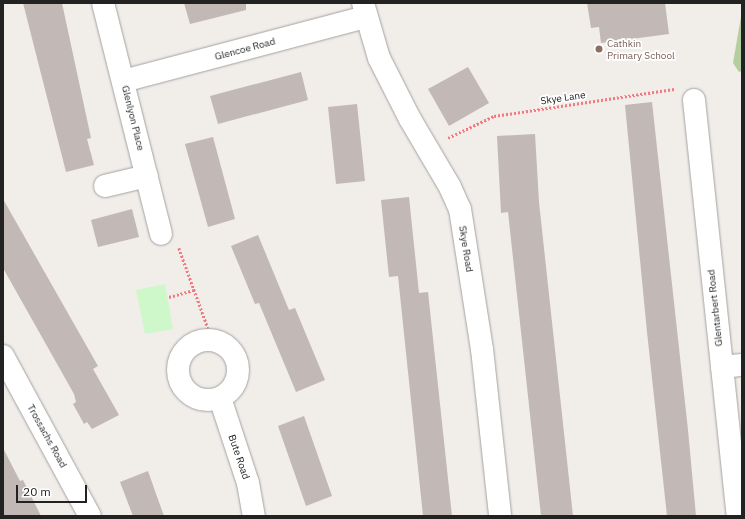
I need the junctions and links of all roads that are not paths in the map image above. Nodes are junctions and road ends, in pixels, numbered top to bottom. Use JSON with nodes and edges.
{"nodes":[{"id":1,"x":103,"y":3,"type":"edge"},
{"id":2,"x":364,"y":10,"type":"edge"},
{"id":3,"x":123,"y":81,"type":"junction"},
{"id":4,"x":694,"y":100,"type":"road end"},
{"id":5,"x":146,"y":176,"type":"junction"},
{"id":6,"x":105,"y":186,"type":"dead end"},
{"id":7,"x":161,"y":234,"type":"road end"},
{"id":8,"x":3,"y":356,"type":"edge"},
{"id":9,"x":732,"y":366,"type":"edge"},
{"id":10,"x":220,"y":398,"type":"junction"},
{"id":11,"x":90,"y":516,"type":"edge"},
{"id":12,"x":254,"y":516,"type":"edge"},
{"id":13,"x":500,"y":516,"type":"edge"},
{"id":14,"x":738,"y":516,"type":"edge"}],
"edges":[{"from":1,"to":3,"type":"street","name":"Glenlyon Place"},
{"from":2,"to":3,"type":"street","name":"Glencoe Road"},
{"from":2,"to":13,"type":"street","name":"Skye Road"},
{"from":3,"to":5,"type":"street","name":"Glenlyon Place"},
{"from":4,"to":9,"type":"street","name":"Glentarbert Road"},
{"from":5,"to":6,"type":"street"},
{"from":5,"to":7,"type":"street","name":"Glenlyon Place"},
{"from":8,"to":11,"type":"street","name":"Trossachs Road"},
{"from":9,"to":14,"type":"street","name":"Glentarbert Road"},
{"from":10,"to":10,"type":"street"},
{"from":10,"to":12,"type":"street","name":"Bute Road"}]}
